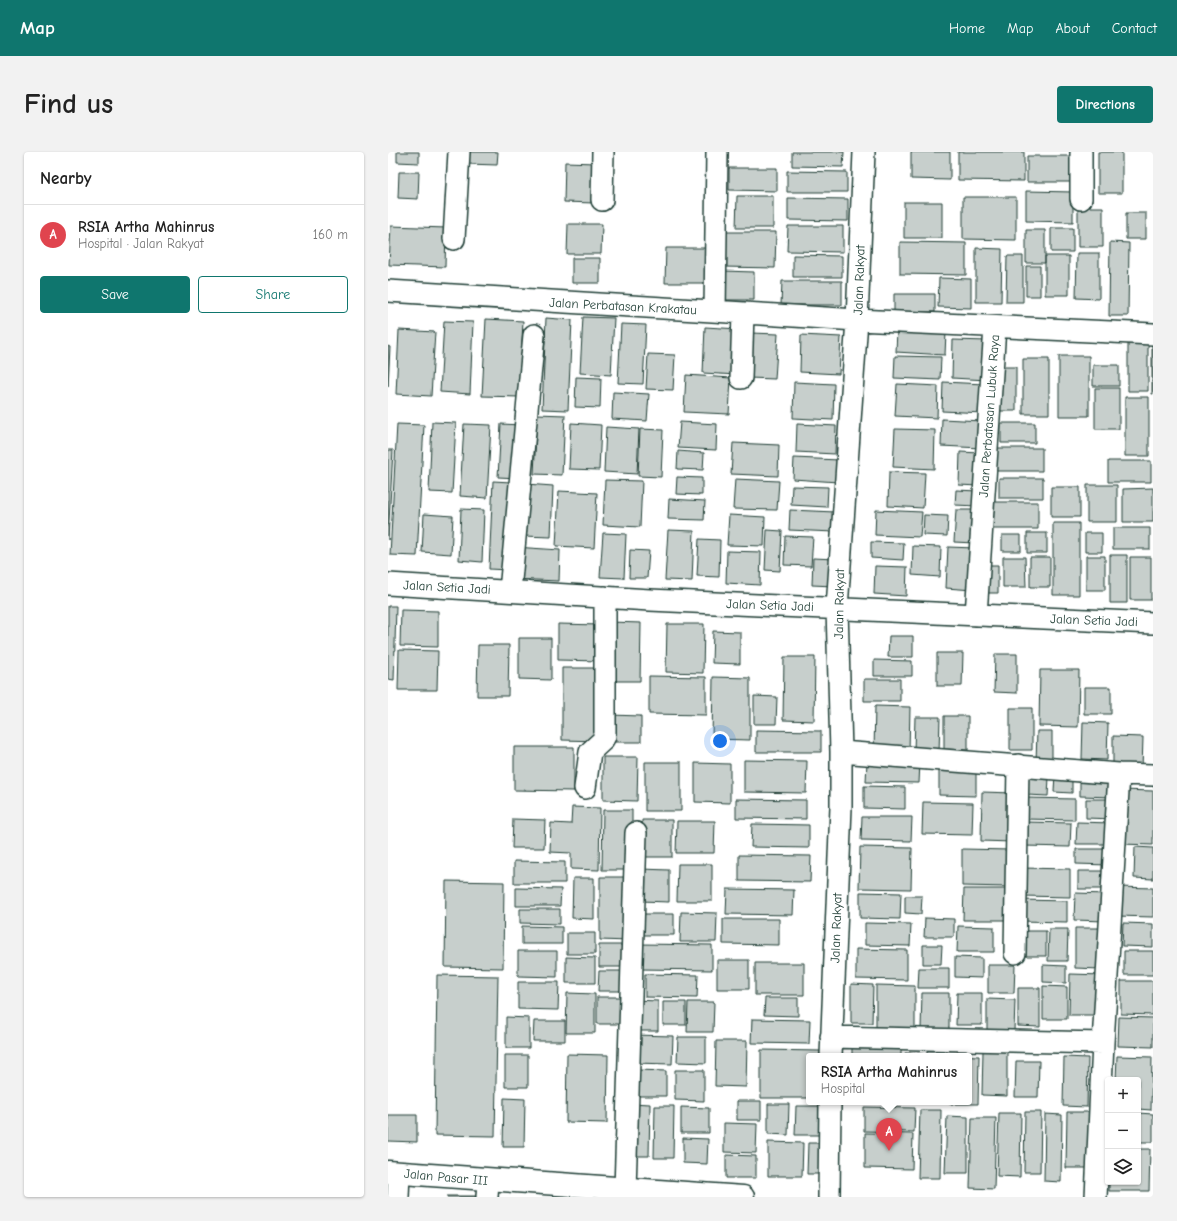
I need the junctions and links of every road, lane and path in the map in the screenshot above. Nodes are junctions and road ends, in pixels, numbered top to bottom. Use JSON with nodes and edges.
{"nodes":[{"id":1,"x":459,"y":152,"type":"edge"},
{"id":2,"x":603,"y":152,"type":"edge"},
{"id":3,"x":717,"y":152,"type":"edge"},
{"id":4,"x":864,"y":152,"type":"edge"},
{"id":5,"x":1081,"y":152,"type":"edge"},
{"id":6,"x":1081,"y":199,"type":"dead end"},
{"id":7,"x":602,"y":200,"type":"dead end"},
{"id":8,"x":454,"y":239,"type":"dead end"},
{"id":9,"x":388,"y":291,"type":"edge"},
{"id":10,"x":715,"y":311,"type":"junction"},
{"id":11,"x":743,"y":313,"type":"junction"},
{"id":12,"x":857,"y":320,"type":"junction"},
{"id":13,"x":995,"y":327,"type":"junction"},
{"id":14,"x":1153,"y":334,"type":"edge"},
{"id":15,"x":534,"y":335,"type":"dead end"},
{"id":16,"x":740,"y":378,"type":"dead end"},
{"id":17,"x":388,"y":584,"type":"edge"},
{"id":18,"x":510,"y":591,"type":"junction"},
{"id":19,"x":605,"y":597,"type":"junction"},
{"id":20,"x":837,"y":608,"type":"junction"},
{"id":21,"x":976,"y":615,"type":"junction"},
{"id":22,"x":1153,"y":623,"type":"edge"},
{"id":23,"x":841,"y":752,"type":"junction"},
{"id":24,"x":1018,"y":765,"type":"junction"},
{"id":25,"x":1119,"y":774,"type":"junction"},
{"id":26,"x":1153,"y":775,"type":"edge"},
{"id":27,"x":585,"y":788,"type":"dead end"},
{"id":28,"x":636,"y":833,"type":"dead end"},
{"id":29,"x":1015,"y":953,"type":"dead end"},
{"id":30,"x":1103,"y":1043,"type":"junction"},
{"id":31,"x":831,"y":1046,"type":"edge"},
{"id":32,"x":830,"y":1105,"type":"edge"},
{"id":33,"x":393,"y":1172,"type":"edge"},
{"id":34,"x":487,"y":1188,"type":"edge"},
{"id":35,"x":625,"y":1190,"type":"junction"},
{"id":36,"x":571,"y":1191,"type":"edge"},
{"id":37,"x":689,"y":1195,"type":"edge"},
{"id":38,"x":398,"y":1197,"type":"edge"},
{"id":39,"x":743,"y":1197,"type":"edge"},
{"id":40,"x":828,"y":1197,"type":"edge"},
{"id":41,"x":1096,"y":1197,"type":"edge"}],
"edges":[{"from":1,"to":8,"type":"street"},
{"from":2,"to":7,"type":"street"},
{"from":3,"to":10,"type":"street"},
{"from":4,"to":12,"type":"street","name":"Jalan Rakyat"},
{"from":5,"to":6,"type":"street"},
{"from":9,"to":10,"type":"street","name":"Jalan Perbatasan Krakatau"},
{"from":10,"to":11,"type":"street","name":"Jalan Perbatasan Krakatau"},
{"from":11,"to":12,"type":"street","name":"Jalan Perbatasan Krakatau"},
{"from":11,"to":16,"type":"street"},
{"from":12,"to":13,"type":"street","name":"Jalan Perbatasan Krakatau"},
{"from":12,"to":20,"type":"street","name":"Jalan Rakyat"},
{"from":13,"to":14,"type":"street","name":"Jalan Perbatasan Lubuk Raya"},
{"from":13,"to":21,"type":"street","name":"Jalan Perbatasan Lubuk Raya"},
{"from":15,"to":18,"type":"street"},
{"from":17,"to":18,"type":"street","name":"Jalan Setia Jadi"},
{"from":18,"to":19,"type":"street","name":"Jalan Setia Jadi"},
{"from":19,"to":20,"type":"street","name":"Jalan Setia Jadi"},
{"from":19,"to":27,"type":"street"},
{"from":20,"to":21,"type":"street","name":"Jalan Setia Jadi"},
{"from":20,"to":23,"type":"street","name":"Jalan Rakyat"},
{"from":21,"to":22,"type":"street","name":"Jalan Setia Jadi"},
{"from":23,"to":24,"type":"street"},
{"from":23,"to":31,"type":"street","name":"Jalan Rakyat"},
{"from":24,"to":25,"type":"street"},
{"from":24,"to":29,"type":"street"},
{"from":25,"to":26,"type":"street"},
{"from":25,"to":30,"type":"street"},
{"from":28,"to":35,"type":"street"},
{"from":30,"to":31,"type":"street"},
{"from":30,"to":41,"type":"street"},
{"from":32,"to":40,"type":"street"},
{"from":33,"to":34,"type":"street","name":"Jalan Pasar III"},
{"from":33,"to":38,"type":"street"},
{"from":34,"to":36,"type":"street","name":"Jalan Pasar III"},
{"from":35,"to":36,"type":"street","name":"Jalan Pasar III"},
{"from":35,"to":37,"type":"street","name":"Jalan Pasar III"},
{"from":37,"to":39,"type":"street","name":"Jalan Pasar III"}]}
